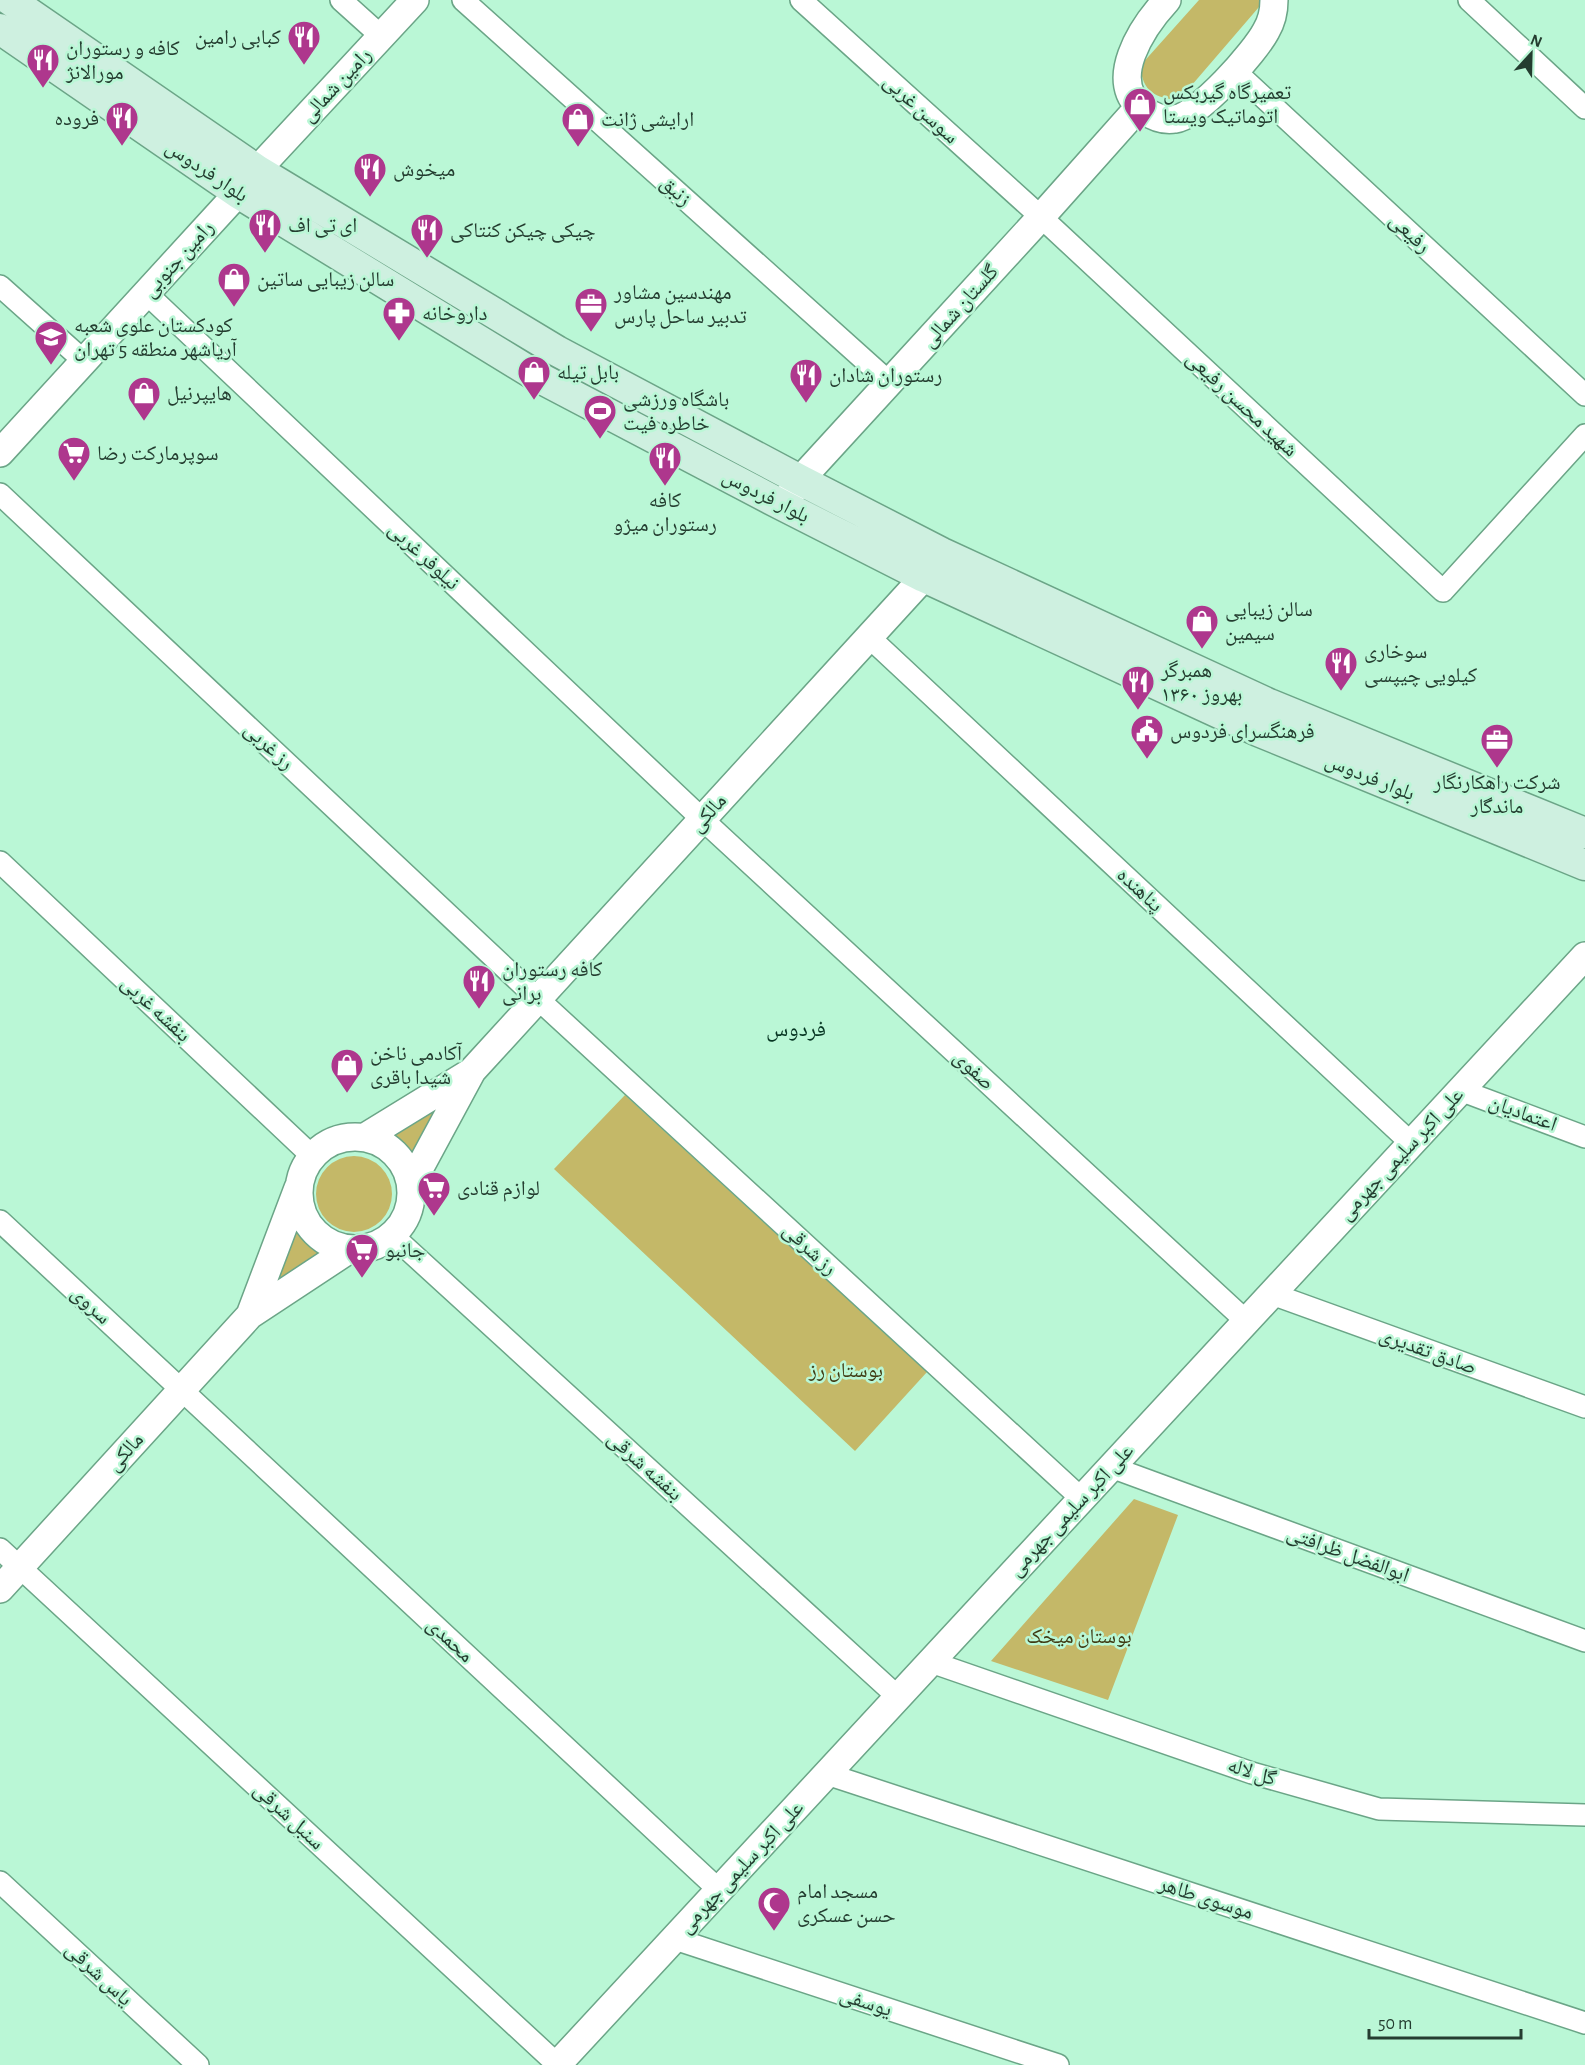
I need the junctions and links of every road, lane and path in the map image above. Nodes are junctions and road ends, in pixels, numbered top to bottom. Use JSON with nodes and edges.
{"nodes":[{"id":1,"x":10,"y":0,"type":"edge"},
{"id":2,"x":341,"y":0,"type":"edge"},
{"id":3,"x":415,"y":0,"type":"edge"},
{"id":4,"x":462,"y":0,"type":"edge"},
{"id":5,"x":801,"y":0,"type":"edge"},
{"id":6,"x":1274,"y":0,"type":"edge"},
{"id":7,"x":1469,"y":0,"type":"edge"},
{"id":8,"x":1160,"y":2,"type":"edge"},
{"id":9,"x":0,"y":29,"type":"edge"},
{"id":10,"x":381,"y":36,"type":"junction"},
{"id":11,"x":1235,"y":70,"type":"junction"},
{"id":12,"x":1139,"y":107,"type":"junction"},
{"id":13,"x":1585,"y":108,"type":"edge"},
{"id":14,"x":257,"y":170,"type":"junction"},
{"id":15,"x":238,"y":193,"type":"junction"},
{"id":16,"x":1041,"y":217,"type":"junction"},
{"id":17,"x":0,"y":286,"type":"edge"},
{"id":18,"x":146,"y":293,"type":"junction"},
{"id":19,"x":84,"y":361,"type":"junction"},
{"id":20,"x":890,"y":382,"type":"junction"},
{"id":21,"x":1585,"y":395,"type":"edge"},
{"id":22,"x":1585,"y":435,"type":"edge"},
{"id":23,"x":0,"y":453,"type":"edge"},
{"id":24,"x":800,"y":480,"type":"junction"},
{"id":25,"x":0,"y":494,"type":"edge"},
{"id":26,"x":782,"y":505,"type":"junction"},
{"id":27,"x":942,"y":553,"type":"junction"},
{"id":28,"x":924,"y":577,"type":"junction"},
{"id":29,"x":869,"y":637,"type":"junction"},
{"id":30,"x":702,"y":819,"type":"junction"},
{"id":31,"x":1585,"y":833,"type":"edge"},
{"id":32,"x":0,"y":862,"type":"edge"},
{"id":33,"x":1585,"y":866,"type":"edge"},
{"id":34,"x":1585,"y":956,"type":"edge"},
{"id":35,"x":538,"y":999,"type":"junction"},
{"id":36,"x":472,"y":1071,"type":"junction"},
{"id":37,"x":1460,"y":1090,"type":"junction"},
{"id":38,"x":365,"y":1137,"type":"junction"},
{"id":39,"x":1585,"y":1137,"type":"edge"},
{"id":40,"x":1411,"y":1143,"type":"junction"},
{"id":41,"x":312,"y":1156,"type":"junction"},
{"id":42,"x":411,"y":1184,"type":"junction"},
{"id":43,"x":298,"y":1188,"type":"junction"},
{"id":44,"x":0,"y":1221,"type":"edge"},
{"id":45,"x":393,"y":1236,"type":"junction"},
{"id":46,"x":350,"y":1250,"type":"junction"},
{"id":47,"x":1272,"y":1294,"type":"junction"},
{"id":48,"x":250,"y":1315,"type":"junction"},
{"id":49,"x":1246,"y":1321,"type":"junction"},
{"id":50,"x":181,"y":1390,"type":"junction"},
{"id":51,"x":1585,"y":1407,"type":"edge"},
{"id":52,"x":1111,"y":1467,"type":"junction"},
{"id":53,"x":1082,"y":1499,"type":"junction"},
{"id":54,"x":0,"y":1549,"type":"edge"},
{"id":55,"x":20,"y":1568,"type":"junction"},
{"id":56,"x":0,"y":1589,"type":"edge"},
{"id":57,"x":1585,"y":1641,"type":"edge"},
{"id":58,"x":931,"y":1662,"type":"junction"},
{"id":59,"x":898,"y":1697,"type":"junction"},
{"id":60,"x":827,"y":1774,"type":"junction"},
{"id":61,"x":1585,"y":1815,"type":"edge"},
{"id":62,"x":0,"y":1882,"type":"edge"},
{"id":63,"x":719,"y":1890,"type":"junction"},
{"id":64,"x":675,"y":1939,"type":"junction"},
{"id":65,"x":1585,"y":2023,"type":"edge"},
{"id":66,"x":198,"y":2065,"type":"edge"},
{"id":67,"x":558,"y":2065,"type":"edge"},
{"id":68,"x":1058,"y":2065,"type":"edge"}],
"edges":[{"from":1,"to":14,"type":"main road","name":"بلوار فردوس"},
{"from":2,"to":10,"type":"street"},
{"from":3,"to":10,"type":"street","name":"رامین شمالی"},
{"from":4,"to":20,"type":"street","name":"زنبق"},
{"from":5,"to":16,"type":"street","name":"سوسن غربی"},
{"from":6,"to":11,"type":"street"},
{"from":7,"to":13,"type":"street"},
{"from":8,"to":12,"type":"street"},
{"from":9,"to":15,"type":"main road","name":"بلوار فردوس"},
{"from":10,"to":14,"type":"street","name":"رامین شمالی"},
{"from":11,"to":12,"type":"street"},
{"from":11,"to":21,"type":"street","name":"رفیعی"},
{"from":12,"to":16,"type":"street","name":"گلستان شمالی"},
{"from":14,"to":15,"type":"main road","name":"رامین جنوبی"},
{"from":14,"to":24,"type":"main road","name":"بلوار فردوس"},
{"from":15,"to":18,"type":"street","name":"رامین جنوبی"},
{"from":15,"to":26,"type":"main road","name":"بلوار فردوس"},
{"from":16,"to":20,"type":"street","name":"گلستان شمالی"},
{"from":16,"to":22,"type":"street","name":"شهید محسن رفیعی"},
{"from":17,"to":19,"type":"street"},
{"from":18,"to":19,"type":"street","name":"رامین جنوبی"},
{"from":18,"to":30,"type":"street","name":"نیلوفر غربی"},
{"from":19,"to":23,"type":"street","name":"رامین جنوبی"},
{"from":20,"to":24,"type":"street","name":"گلستان شمالی"},
{"from":24,"to":26,"type":"street","name":"گلستان شمالی"},
{"from":24,"to":27,"type":"main road","name":"بلوار فردوس"},
{"from":25,"to":35,"type":"street","name":"رز غربی"},
{"from":26,"to":28,"type":"main road","name":"بلوار فردوس"},
{"from":27,"to":28,"type":"street","name":"مالکی"},
{"from":27,"to":31,"type":"main road","name":"بلوار فردوس"},
{"from":28,"to":29,"type":"street","name":"مالکی"},
{"from":28,"to":33,"type":"main road","name":"بلوار فردوس"},
{"from":29,"to":30,"type":"street","name":"مالکی"},
{"from":29,"to":40,"type":"street","name":"پناهنده"},
{"from":30,"to":35,"type":"street","name":"مالکی"},
{"from":30,"to":49,"type":"street","name":"صفوی"},
{"from":32,"to":41,"type":"street","name":"بنفشه غربی"},
{"from":34,"to":37,"type":"street","name":"علی اکبر سلیمی جهرمی"},
{"from":35,"to":36,"type":"street","name":"مالکی"},
{"from":35,"to":53,"type":"street","name":"رز شرقی"},
{"from":36,"to":38,"type":"street","name":"مالکی"},
{"from":36,"to":42,"type":"street","name":"مالکی"},
{"from":37,"to":39,"type":"street","name":"اعتمادیان"},
{"from":37,"to":40,"type":"street","name":"علی اکبر سلیمی جهرمی"},
{"from":38,"to":41,"type":"street"},
{"from":38,"to":42,"type":"street"},
{"from":40,"to":47,"type":"street","name":"علی اکبر سلیمی جهرمی"},
{"from":41,"to":43,"type":"street"},
{"from":42,"to":45,"type":"street"},
{"from":43,"to":46,"type":"street"},
{"from":43,"to":48,"type":"street","name":"مالکی"},
{"from":44,"to":50,"type":"street","name":"سروی"},
{"from":45,"to":46,"type":"street"},
{"from":45,"to":59,"type":"street","name":"بنفشه شرقی"},
{"from":46,"to":48,"type":"street","name":"مالکی"},
{"from":47,"to":49,"type":"street","name":"علی اکبر سلیمی جهرمی"},
{"from":47,"to":51,"type":"street","name":"صادق تقدیری"},
{"from":48,"to":50,"type":"street","name":"مالکی"},
{"from":49,"to":52,"type":"street","name":"علی اکبر سلیمی جهرمی"},
{"from":50,"to":55,"type":"street","name":"مالکی"},
{"from":50,"to":63,"type":"street","name":"محمدی"},
{"from":52,"to":53,"type":"street","name":"علی اکبر سلیمی جهرمی"},
{"from":52,"to":57,"type":"street","name":"ابوالفضل ظرافتی"},
{"from":53,"to":58,"type":"street","name":"علی اکبر سلیمی جهرمی"},
{"from":54,"to":55,"type":"street","name":"سنبل شرقی"},
{"from":55,"to":56,"type":"street","name":"مالکی"},
{"from":55,"to":67,"type":"street","name":"سنبل شرقی"},
{"from":58,"to":59,"type":"street","name":"علی اکبر سلیمی جهرمی"},
{"from":58,"to":61,"type":"street","name":"گل لاله"},
{"from":59,"to":60,"type":"street","name":"علی اکبر سلیمی جهرمی"},
{"from":60,"to":63,"type":"street","name":"علی اکبر سلیمی جهرمی"},
{"from":60,"to":65,"type":"street","name":"موسوی طاهر"},
{"from":62,"to":66,"type":"street","name":"یاس شرقی"},
{"from":63,"to":64,"type":"street","name":"علی اکبر سلیمی جهرمی"},
{"from":64,"to":67,"type":"street","name":"علی اکبر سلیمی جهرمی"},
{"from":64,"to":68,"type":"street","name":"یوسفی"}]}
